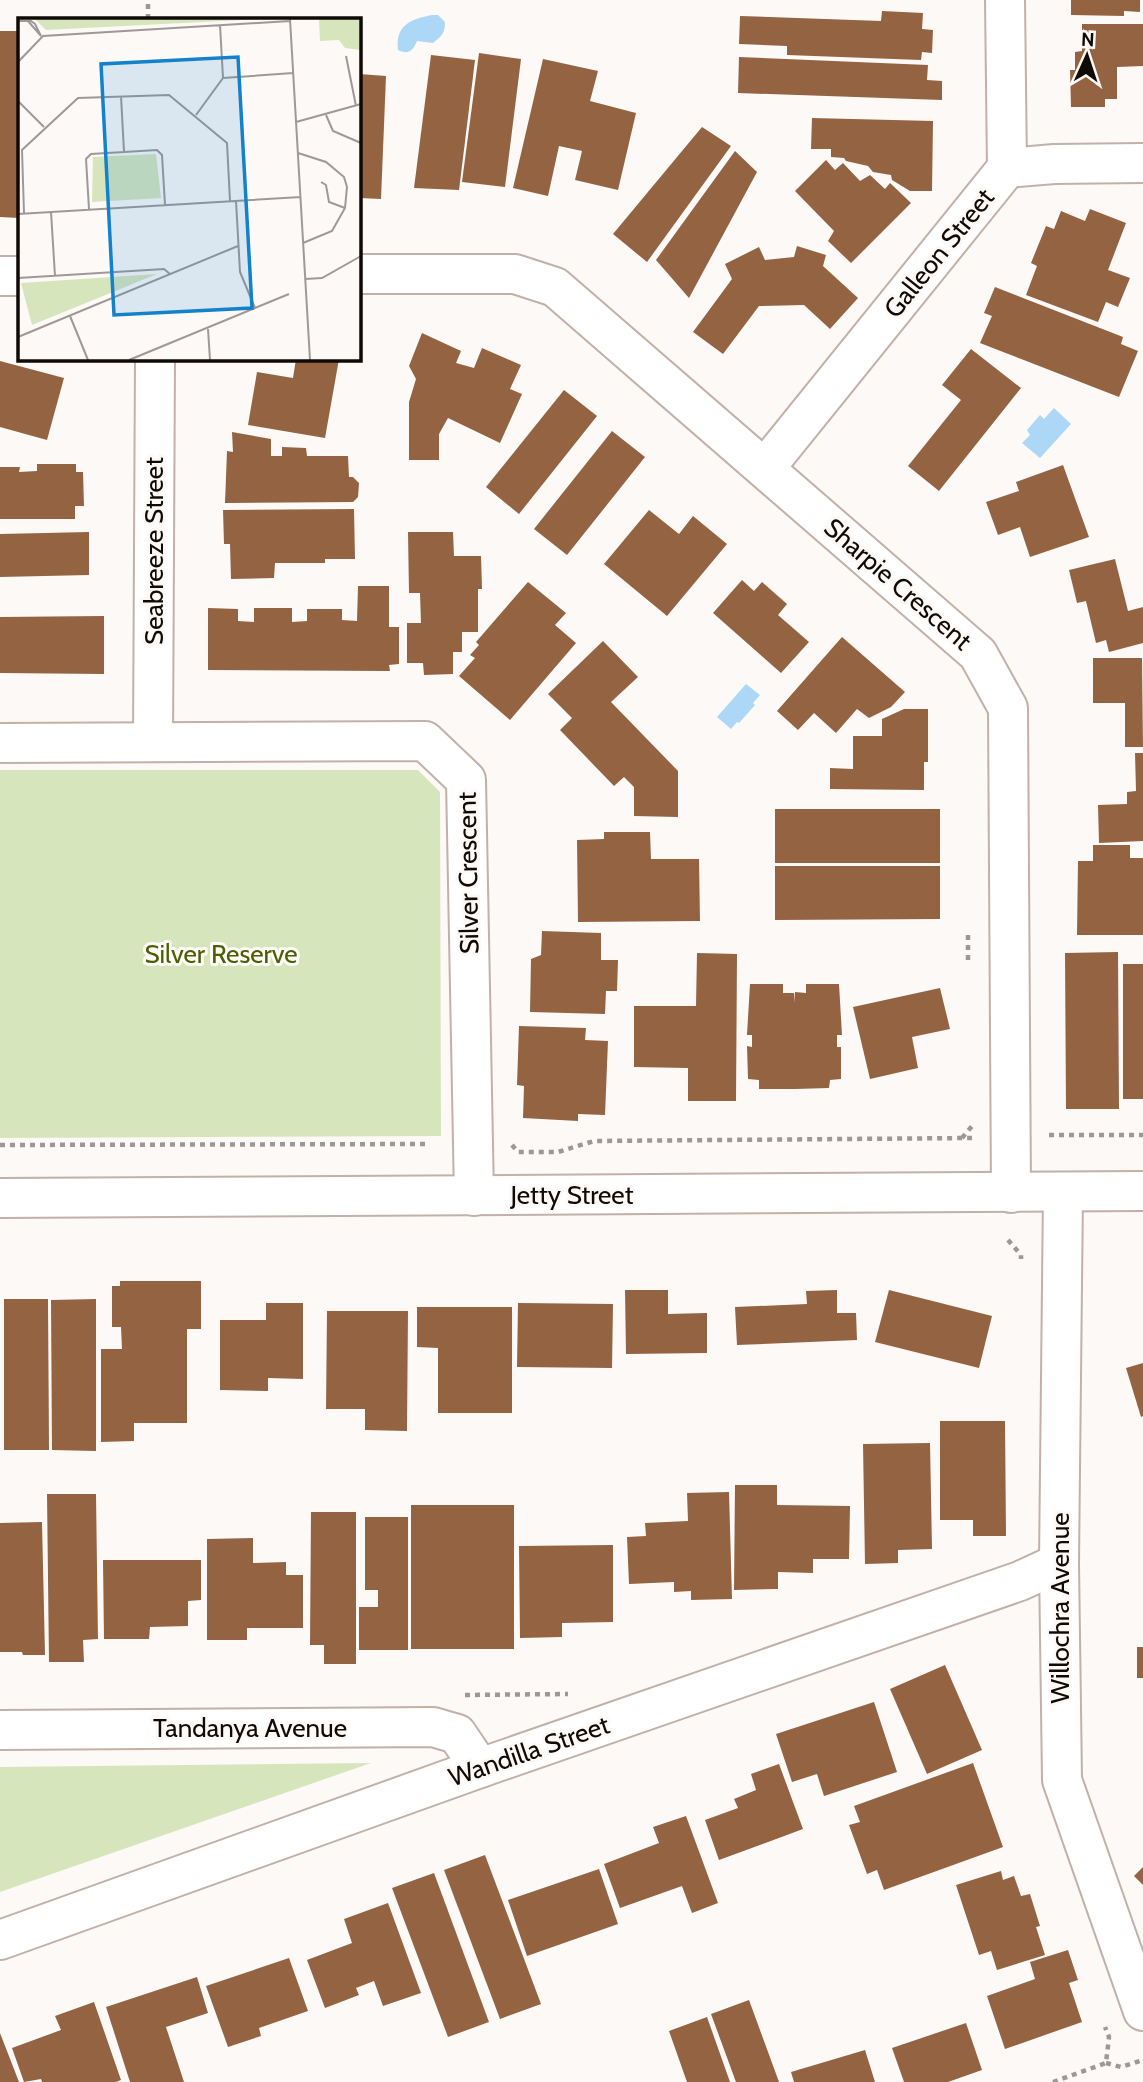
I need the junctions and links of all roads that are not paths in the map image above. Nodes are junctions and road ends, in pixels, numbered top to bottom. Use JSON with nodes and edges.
{"nodes":[{"id":1,"x":1005,"y":0,"type":"edge"},
{"id":2,"x":1143,"y":163,"type":"edge"},
{"id":3,"x":1007,"y":168,"type":"junction"},
{"id":4,"x":360,"y":274,"type":"edge"},
{"id":5,"x":0,"y":276,"type":"edge"},
{"id":6,"x":18,"y":276,"type":"edge"},
{"id":7,"x":155,"y":360,"type":"edge"},
{"id":8,"x":765,"y":468,"type":"junction"},
{"id":9,"x":0,"y":743,"type":"edge"},
{"id":10,"x":153,"y":743,"type":"junction"},
{"id":11,"x":1143,"y":1191,"type":"edge"},
{"id":12,"x":1063,"y":1192,"type":"junction"},
{"id":13,"x":1011,"y":1193,"type":"junction"},
{"id":14,"x":474,"y":1196,"type":"junction"},
{"id":15,"x":0,"y":1198,"type":"edge"},
{"id":16,"x":1059,"y":1563,"type":"junction"},
{"id":17,"x":0,"y":1730,"type":"edge"},
{"id":18,"x":480,"y":1768,"type":"junction"},
{"id":19,"x":0,"y":1940,"type":"edge"},
{"id":20,"x":1143,"y":2011,"type":"edge"}],
"edges":[{"from":1,"to":3,"type":"street","name":"Galleon Street"},
{"from":2,"to":3,"type":"street"},
{"from":3,"to":8,"type":"street","name":"Galleon Street"},
{"from":4,"to":8,"type":"street","name":"Sharpie Crescent"},
{"from":5,"to":6,"type":"street"},
{"from":7,"to":10,"type":"street","name":"Seabreeze Street"},
{"from":8,"to":13,"type":"street","name":"Sharpie Crescent"},
{"from":9,"to":10,"type":"street","name":"Silver Crescent"},
{"from":10,"to":14,"type":"street","name":"Silver Crescent"},
{"from":11,"to":12,"type":"street","name":"Jetty Street"},
{"from":12,"to":13,"type":"street","name":"Jetty Street"},
{"from":12,"to":16,"type":"street","name":"Willochra Avenue"},
{"from":13,"to":14,"type":"street","name":"Jetty Street"},
{"from":14,"to":15,"type":"street","name":"Jetty Street"},
{"from":16,"to":18,"type":"street","name":"Wandilla Street"},
{"from":16,"to":20,"type":"street","name":"Willochra Avenue"},
{"from":17,"to":18,"type":"street","name":"Tandanya Avenue"},
{"from":18,"to":19,"type":"street","name":"Wandilla Street"}]}
